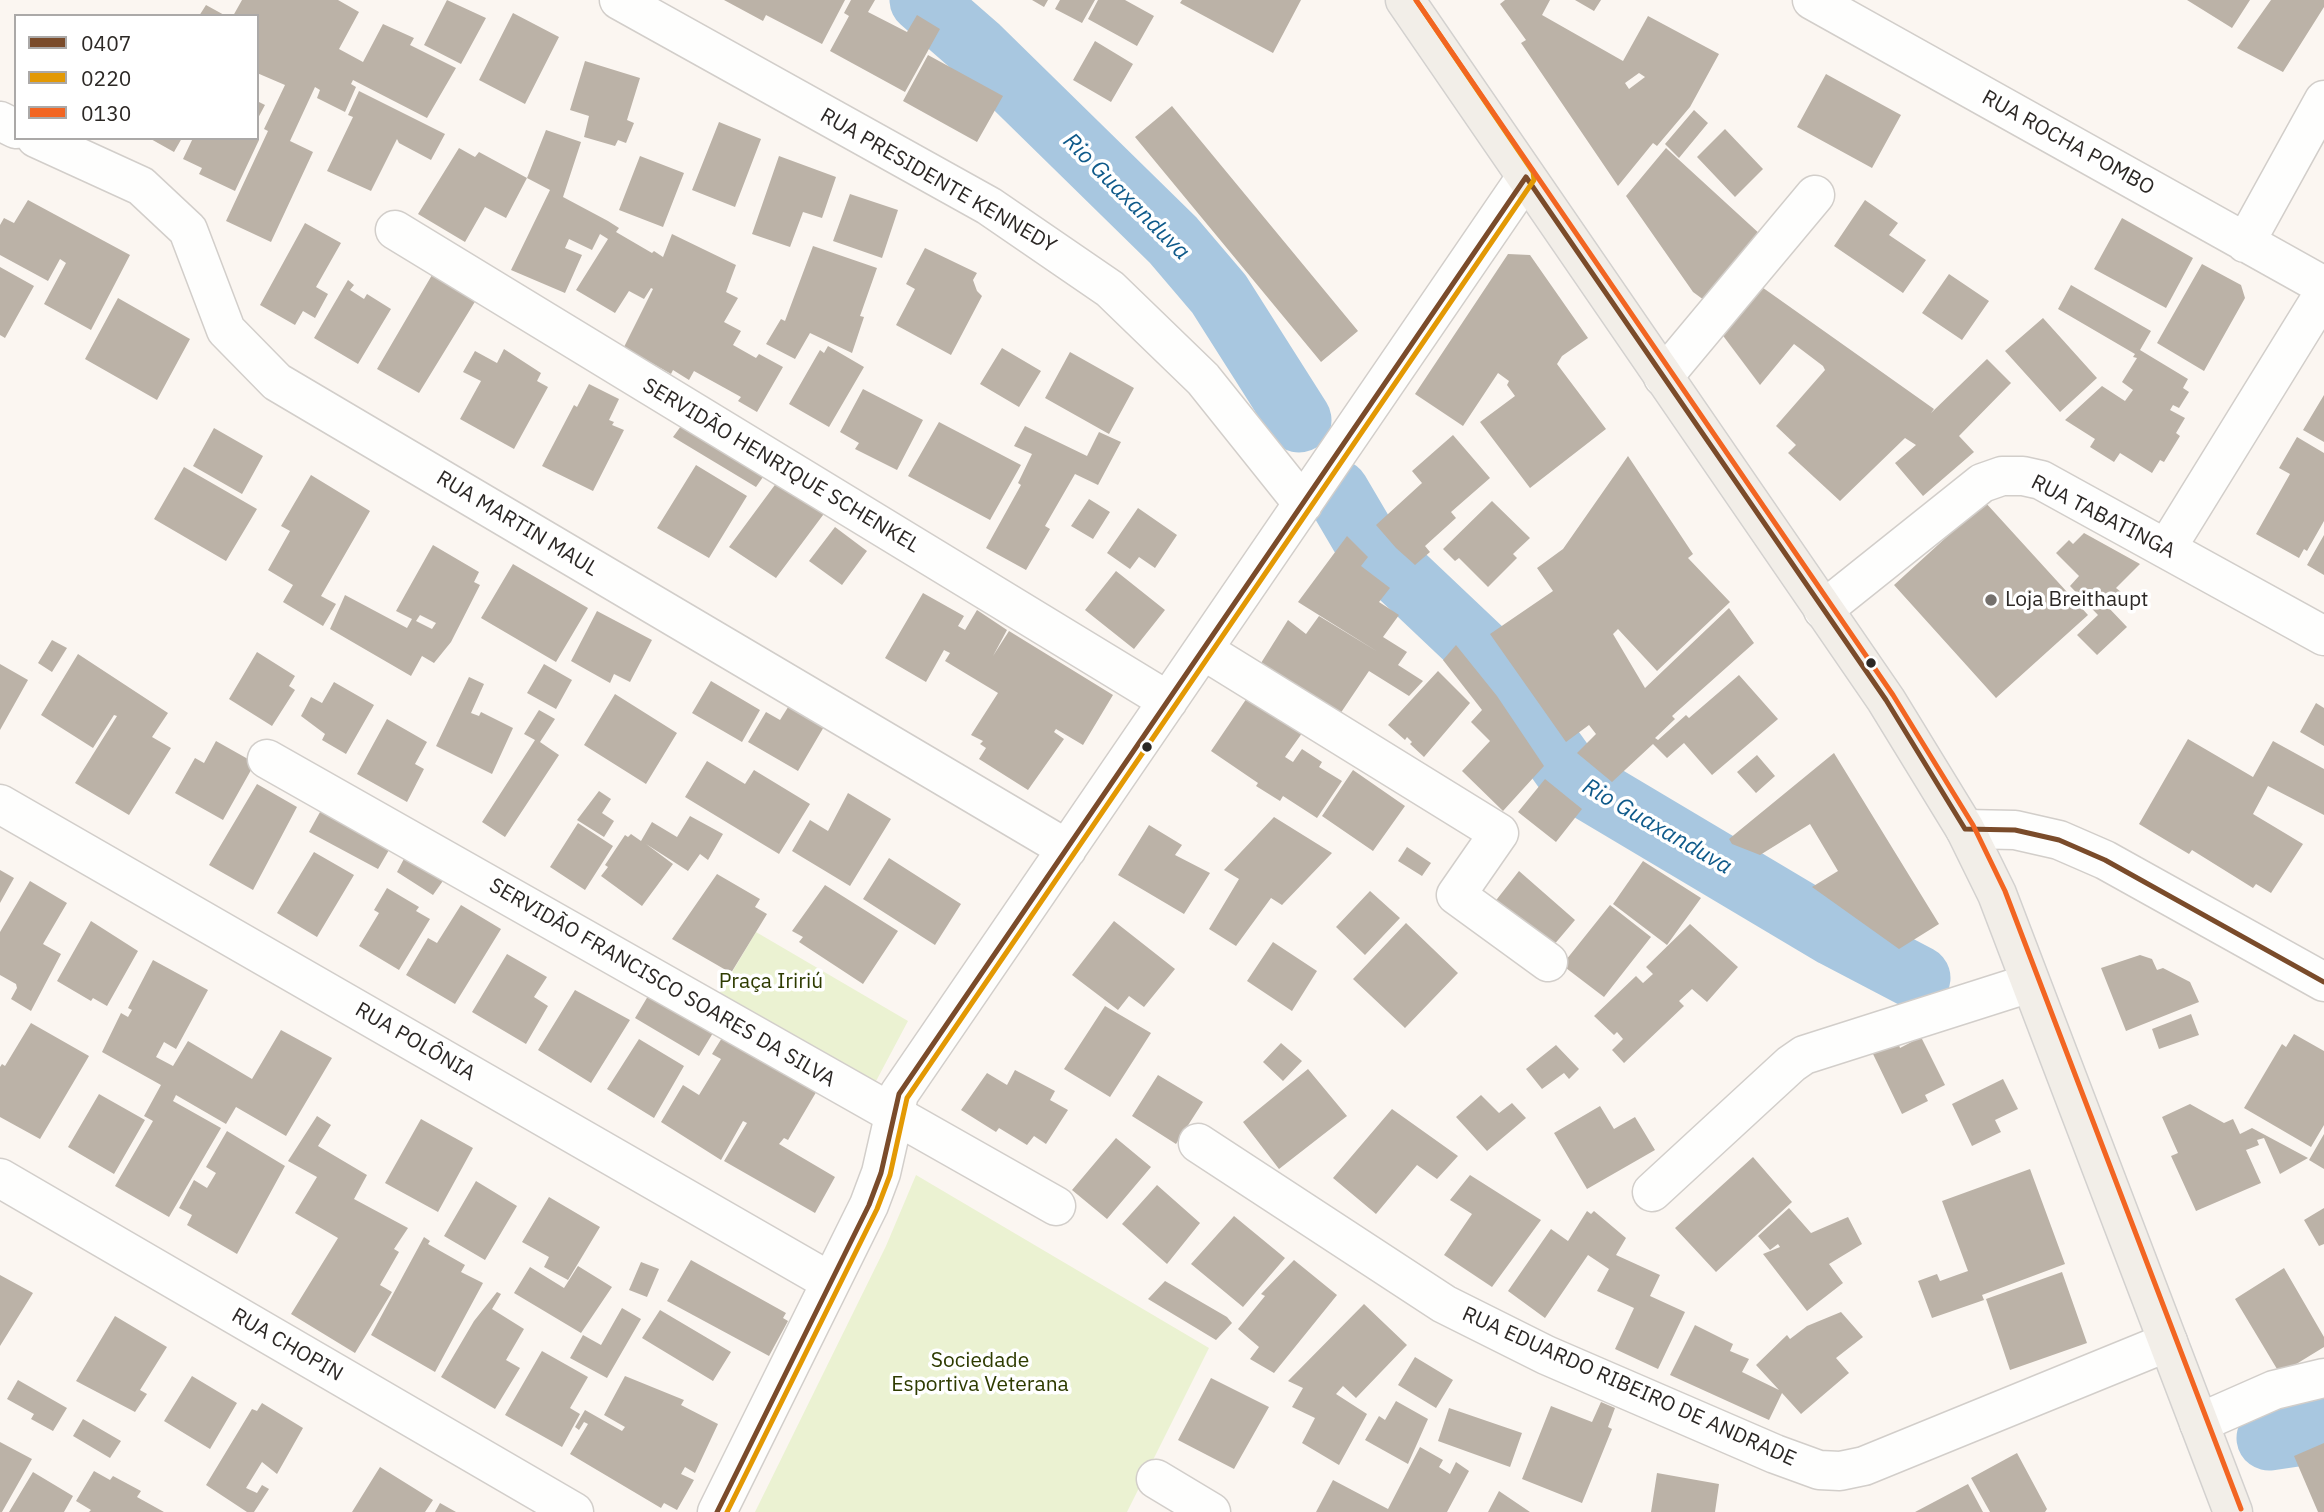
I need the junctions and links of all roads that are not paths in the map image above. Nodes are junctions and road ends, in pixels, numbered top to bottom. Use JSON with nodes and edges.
{"nodes":[{"id":1,"x":619,"y":0,"type":"edge"},
{"id":2,"x":1405,"y":0,"type":"edge"},
{"id":3,"x":1812,"y":0,"type":"edge"},
{"id":4,"x":2324,"y":100,"type":"edge"},
{"id":5,"x":40,"y":140,"type":"edge"},
{"id":6,"x":1526,"y":177,"type":"junction"},
{"id":7,"x":1815,"y":195,"type":"dead end"},
{"id":8,"x":395,"y":230,"type":"dead end"},
{"id":9,"x":2245,"y":243,"type":"junction"},
{"id":10,"x":2324,"y":286,"type":"edge"},
{"id":11,"x":2324,"y":293,"type":"edge"},
{"id":12,"x":1664,"y":377,"type":"junction"},
{"id":13,"x":1320,"y":479,"type":"junction"},
{"id":14,"x":2166,"y":549,"type":"junction"},
{"id":15,"x":1823,"y":610,"type":"junction"},
{"id":16,"x":2324,"y":636,"type":"edge"},
{"id":17,"x":1203,"y":650,"type":"junction"},
{"id":18,"x":1168,"y":701,"type":"junction"},
{"id":19,"x":267,"y":759,"type":"dead end"},
{"id":20,"x":0,"y":804,"type":"edge"},
{"id":21,"x":1965,"y":830,"type":"junction"},
{"id":22,"x":1067,"y":849,"type":"junction"},
{"id":23,"x":1548,"y":962,"type":"dead end"},
{"id":24,"x":2324,"y":982,"type":"edge"},
{"id":25,"x":2030,"y":983,"type":"junction"},
{"id":26,"x":893,"y":1114,"type":"junction"},
{"id":27,"x":1198,"y":1143,"type":"dead end"},
{"id":28,"x":0,"y":1178,"type":"edge"},
{"id":29,"x":1652,"y":1192,"type":"dead end"},
{"id":30,"x":1056,"y":1206,"type":"dead end"},
{"id":31,"x":830,"y":1281,"type":"junction"},
{"id":32,"x":2168,"y":1342,"type":"junction"},
{"id":33,"x":2324,"y":1378,"type":"edge"},
{"id":34,"x":2199,"y":1423,"type":"junction"},
{"id":35,"x":1156,"y":1479,"type":"dead end"},
{"id":36,"x":574,"y":1512,"type":"edge"},
{"id":37,"x":717,"y":1512,"type":"edge"},
{"id":38,"x":1211,"y":1512,"type":"edge"},
{"id":39,"x":2233,"y":1512,"type":"edge"}],
"edges":[{"from":1,"to":13,"type":"street","name":"RUA PRESIDENTE KENNEDY"},
{"from":2,"to":6,"type":"main road"},
{"from":3,"to":9,"type":"street","name":"RUA ROCHA POMBO"},
{"from":4,"to":9,"type":"street"},
{"from":5,"to":22,"type":"street","name":"RUA MARTIN MAUL"},
{"from":6,"to":12,"type":"main road"},
{"from":6,"to":13,"type":"street"},
{"from":7,"to":12,"type":"street"},
{"from":8,"to":18,"type":"street","name":"SERVIDÃO HENRIQUE SCHENKEL"},
{"from":9,"to":10,"type":"street","name":"RUA ROCHA POMBO"},
{"from":11,"to":14,"type":"street"},
{"from":12,"to":15,"type":"main road"},
{"from":13,"to":17,"type":"street"},
{"from":14,"to":15,"type":"street","name":"RUA TABATINGA"},
{"from":14,"to":16,"type":"street","name":"RUA TABATINGA"},
{"from":15,"to":21,"type":"main road"},
{"from":17,"to":18,"type":"street"},
{"from":17,"to":23,"type":"street"},
{"from":18,"to":22,"type":"street"},
{"from":19,"to":26,"type":"street","name":"SERVIDÃO FRANCISCO SOARES DA SILVA"},
{"from":20,"to":31,"type":"street","name":"RUA POLÔNIA"},
{"from":21,"to":24,"type":"street"},
{"from":21,"to":25,"type":"main road"},
{"from":22,"to":26,"type":"street"},
{"from":25,"to":29,"type":"street"},
{"from":25,"to":32,"type":"main road"},
{"from":26,"to":30,"type":"street","name":"SERVIDÃO FRANCISCO SOARES DA SILVA"},
{"from":26,"to":31,"type":"street"},
{"from":27,"to":32,"type":"street","name":"RUA EDUARDO RIBEIRO DE ANDRADE"},
{"from":28,"to":36,"type":"street","name":"RUA CHOPIN"},
{"from":31,"to":37,"type":"street"},
{"from":32,"to":34,"type":"main road"},
{"from":33,"to":34,"type":"street"},
{"from":34,"to":39,"type":"main road"},
{"from":35,"to":38,"type":"street"}]}
